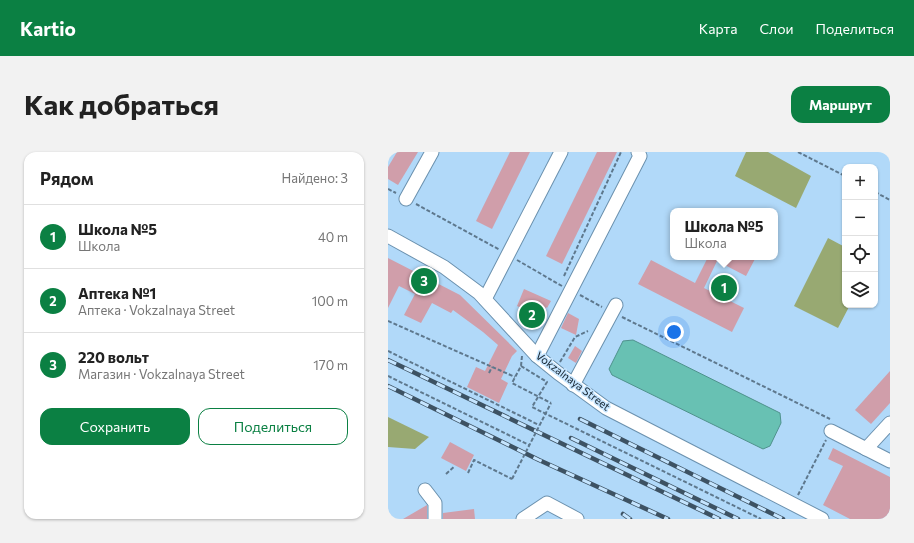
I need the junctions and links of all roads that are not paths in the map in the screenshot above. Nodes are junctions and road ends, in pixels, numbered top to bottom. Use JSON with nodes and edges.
{"nodes":[{"id":1,"x":432,"y":152,"type":"edge"},
{"id":2,"x":561,"y":152,"type":"edge"},
{"id":3,"x":638,"y":152,"type":"edge"},
{"id":4,"x":406,"y":199,"type":"road end"},
{"id":5,"x":388,"y":236,"type":"edge"},
{"id":6,"x":485,"y":299,"type":"junction"},
{"id":7,"x":611,"y":313,"type":"road end"},
{"id":8,"x":537,"y":356,"type":"junction"},
{"id":9,"x":573,"y":385,"type":"junction"},
{"id":10,"x":890,"y":422,"type":"edge"},
{"id":11,"x":831,"y":431,"type":"road end"},
{"id":12,"x":866,"y":448,"type":"junction"},
{"id":13,"x":890,"y":461,"type":"edge"},
{"id":14,"x":425,"y":490,"type":"dead end"},
{"id":15,"x":435,"y":519,"type":"edge"},
{"id":16,"x":523,"y":519,"type":"edge"},
{"id":17,"x":576,"y":519,"type":"edge"},
{"id":18,"x":822,"y":519,"type":"edge"}],
"edges":[{"from":1,"to":4,"type":"street"},
{"from":2,"to":6,"type":"street"},
{"from":3,"to":8,"type":"street"},
{"from":5,"to":6,"type":"street","name":"Vokzalnaya Street"},
{"from":6,"to":8,"type":"street","name":"Vokzalnaya Street"},
{"from":7,"to":9,"type":"street"},
{"from":8,"to":9,"type":"street","name":"Vokzalnaya Street"},
{"from":9,"to":18,"type":"street","name":"Vokzalnaya Street"},
{"from":10,"to":12,"type":"street"},
{"from":11,"to":12,"type":"street"},
{"from":12,"to":13,"type":"street"},
{"from":14,"to":15,"type":"street"},
{"from":16,"to":17,"type":"street"}]}
